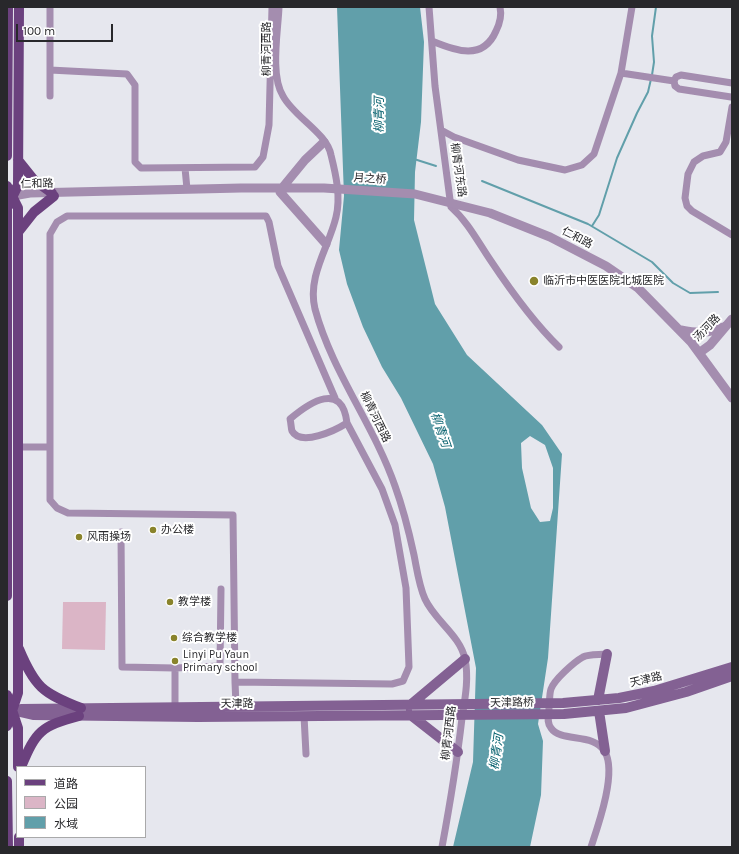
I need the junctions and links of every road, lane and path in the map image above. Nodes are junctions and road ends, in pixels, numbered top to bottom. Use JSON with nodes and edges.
{"nodes":[{"id":1,"x":8,"y":7,"type":"edge"},
{"id":2,"x":19,"y":7,"type":"edge"},
{"id":3,"x":50,"y":7,"type":"edge"},
{"id":4,"x":272,"y":7,"type":"edge"},
{"id":5,"x":279,"y":7,"type":"edge"},
{"id":6,"x":429,"y":7,"type":"edge"},
{"id":7,"x":500,"y":7,"type":"edge"},
{"id":8,"x":632,"y":7,"type":"edge"},
{"id":9,"x":432,"y":41,"type":"junction"},
{"id":10,"x":50,"y":70,"type":"junction"},
{"id":11,"x":621,"y":73,"type":"junction"},
{"id":12,"x":674,"y":81,"type":"junction"},
{"id":13,"x":732,"y":83,"type":"edge"},
{"id":14,"x":50,"y":96,"type":"dead end"},
{"id":15,"x":731,"y":98,"type":"edge"},
{"id":16,"x":732,"y":107,"type":"edge"},
{"id":17,"x":441,"y":130,"type":"junction"},
{"id":18,"x":324,"y":142,"type":"junction"},
{"id":19,"x":7,"y":156,"type":"edge"},
{"id":20,"x":18,"y":160,"type":"junction"},
{"id":21,"x":185,"y":168,"type":"junction"},
{"id":22,"x":7,"y":186,"type":"edge"},
{"id":23,"x":187,"y":189,"type":"junction"},
{"id":24,"x":281,"y":190,"type":"junction"},
{"id":25,"x":325,"y":191,"type":"joint"},
{"id":26,"x":53,"y":194,"type":"junction"},
{"id":27,"x":415,"y":196,"type":"joint"},
{"id":28,"x":9,"y":197,"type":"edge"},
{"id":29,"x":451,"y":205,"type":"junction"},
{"id":30,"x":18,"y":231,"type":"junction"},
{"id":31,"x":7,"y":232,"type":"edge"},
{"id":32,"x":732,"y":236,"type":"edge"},
{"id":33,"x":326,"y":244,"type":"junction"},
{"id":34,"x":729,"y":322,"type":"edge"},
{"id":35,"x":680,"y":330,"type":"junction"},
{"id":36,"x":559,"y":347,"type":"dead end"},
{"id":37,"x":699,"y":353,"type":"junction"},
{"id":38,"x":732,"y":391,"type":"edge"},
{"id":39,"x":335,"y":398,"type":"junction"},
{"id":40,"x":732,"y":398,"type":"edge"},
{"id":41,"x":356,"y":402,"type":"junction"},
{"id":42,"x":343,"y":408,"type":"junction"},
{"id":43,"x":346,"y":423,"type":"junction"},
{"id":44,"x":50,"y":446,"type":"junction"},
{"id":45,"x":19,"y":447,"type":"junction"},
{"id":46,"x":7,"y":482,"type":"edge"},
{"id":47,"x":121,"y":532,"type":"dead end"},
{"id":48,"x":221,"y":589,"type":"dead end"},
{"id":49,"x":7,"y":596,"type":"edge"},
{"id":50,"x":18,"y":645,"type":"junction"},
{"id":51,"x":607,"y":654,"type":"joint"},
{"id":52,"x":465,"y":659,"type":"junction"},
{"id":53,"x":732,"y":667,"type":"edge"},
{"id":54,"x":175,"y":668,"type":"junction"},
{"id":55,"x":732,"y":676,"type":"edge"},
{"id":56,"x":235,"y":682,"type":"junction"},
{"id":57,"x":7,"y":695,"type":"edge"},
{"id":58,"x":598,"y":700,"type":"junction"},
{"id":59,"x":563,"y":703,"type":"joint"},
{"id":60,"x":462,"y":705,"type":"joint"},
{"id":61,"x":236,"y":706,"type":"junction"},
{"id":62,"x":409,"y":706,"type":"junction"},
{"id":63,"x":175,"y":707,"type":"junction"},
{"id":64,"x":9,"y":710,"type":"edge"},
{"id":65,"x":599,"y":711,"type":"junction"},
{"id":66,"x":80,"y":712,"type":"junction"},
{"id":67,"x":564,"y":714,"type":"joint"},
{"id":68,"x":304,"y":716,"type":"junction"},
{"id":69,"x":412,"y":716,"type":"junction"},
{"id":70,"x":461,"y":716,"type":"joint"},
{"id":71,"x":7,"y":726,"type":"edge"},
{"id":72,"x":605,"y":751,"type":"junction"},
{"id":73,"x":458,"y":752,"type":"junction"},
{"id":74,"x":306,"y":754,"type":"dead end"},
{"id":75,"x":19,"y":766,"type":"edge"},
{"id":76,"x":20,"y":766,"type":"edge"},
{"id":77,"x":7,"y":781,"type":"edge"},
{"id":78,"x":8,"y":847,"type":"edge"},
{"id":79,"x":442,"y":847,"type":"edge"},
{"id":80,"x":591,"y":847,"type":"edge"}],
"edges":[{"from":1,"to":19,"type":"main road"},
{"from":2,"to":20,"type":"main road"},
{"from":3,"to":10,"type":"street"},
{"from":4,"to":21,"type":"street"},
{"from":5,"to":18,"type":"street","name":"柳青河西路"},
{"from":6,"to":9,"type":"street","name":"柳青河东路"},
{"from":7,"to":9,"type":"street"},
{"from":8,"to":11,"type":"street"},
{"from":9,"to":17,"type":"street","name":"柳青河东路"},
{"from":10,"to":14,"type":"street"},
{"from":10,"to":21,"type":"street"},
{"from":11,"to":12,"type":"street"},
{"from":11,"to":17,"type":"street"},
{"from":12,"to":13,"type":"street"},
{"from":12,"to":15,"type":"street"},
{"from":13,"to":15,"type":"street"},
{"from":16,"to":32,"type":"street"},
{"from":17,"to":29,"type":"street","name":"柳青河东路"},
{"from":18,"to":24,"type":"street"},
{"from":18,"to":33,"type":"street","name":"柳青河西路"},
{"from":20,"to":26,"type":"main road"},
{"from":20,"to":28,"type":"main road"},
{"from":21,"to":23,"type":"street"},
{"from":22,"to":28,"type":"main road"},
{"from":23,"to":24,"type":"street","name":"仁和路"},
{"from":23,"to":26,"type":"street","name":"仁和路"},
{"from":24,"to":25,"type":"street","name":"仁和路"},
{"from":24,"to":26,"type":"street","name":"仁和路"},
{"from":24,"to":33,"type":"street"},
{"from":25,"to":27,"type":"street","name":"月之桥"},
{"from":26,"to":28,"type":"street","name":"仁和路"},
{"from":26,"to":30,"type":"main road"},
{"from":27,"to":29,"type":"street","name":"仁和路"},
{"from":28,"to":30,"type":"main road"},
{"from":28,"to":31,"type":"main road"},
{"from":29,"to":35,"type":"street","name":"仁和路"},
{"from":29,"to":36,"type":"street","name":"柳青河东路"},
{"from":29,"to":37,"type":"street","name":"仁和路"},
{"from":30,"to":45,"type":"main road"},
{"from":31,"to":46,"type":"main road"},
{"from":33,"to":41,"type":"street","name":"柳青河西路"},
{"from":34,"to":35,"type":"street"},
{"from":34,"to":37,"type":"street","name":"汤河路"},
{"from":35,"to":37,"type":"street","name":"仁和路"},
{"from":37,"to":38,"type":"street","name":"仁和路"},
{"from":37,"to":40,"type":"street","name":"仁和路"},
{"from":39,"to":42,"type":"street"},
{"from":39,"to":43,"type":"street"},
{"from":39,"to":44,"type":"street"},
{"from":41,"to":42,"type":"street"},
{"from":41,"to":52,"type":"street","name":"柳青河西路"},
{"from":42,"to":43,"type":"street"},
{"from":43,"to":56,"type":"street"},
{"from":44,"to":45,"type":"street"},
{"from":44,"to":56,"type":"street"},
{"from":45,"to":50,"type":"main road"},
{"from":46,"to":49,"type":"main road"},
{"from":47,"to":54,"type":"street"},
{"from":48,"to":54,"type":"street"},
{"from":50,"to":64,"type":"main road"},
{"from":50,"to":66,"type":"main road"},
{"from":51,"to":58,"type":"main road"},
{"from":51,"to":72,"type":"street"},
{"from":52,"to":62,"type":"main road"},
{"from":52,"to":73,"type":"street","name":"柳青河西路"},
{"from":53,"to":58,"type":"main road","name":"天津路"},
{"from":54,"to":63,"type":"street"},
{"from":55,"to":65,"type":"main road","name":"天津路"},
{"from":56,"to":61,"type":"street"},
{"from":57,"to":64,"type":"main road"},
{"from":58,"to":59,"type":"main road","name":"天津路"},
{"from":59,"to":60,"type":"main road","name":"天津路桥"},
{"from":60,"to":62,"type":"main road","name":"天津路"},
{"from":61,"to":62,"type":"main road","name":"天津路"},
{"from":61,"to":63,"type":"main road","name":"天津路"},
{"from":63,"to":66,"type":"main road","name":"天津路"},
{"from":64,"to":66,"type":"main road","name":"天津路"},
{"from":64,"to":71,"type":"main road"},
{"from":64,"to":75,"type":"main road"},
{"from":65,"to":67,"type":"main road","name":"天津路"},
{"from":65,"to":72,"type":"main road"},
{"from":66,"to":68,"type":"main road","name":"天津路"},
{"from":66,"to":76,"type":"main road"},
{"from":67,"to":70,"type":"main road","name":"天津路桥"},
{"from":68,"to":69,"type":"main road","name":"天津路"},
{"from":68,"to":74,"type":"street"},
{"from":69,"to":70,"type":"main road","name":"天津路"},
{"from":69,"to":73,"type":"main road"},
{"from":72,"to":80,"type":"street"},
{"from":73,"to":79,"type":"street","name":"柳青河西路"},
{"from":77,"to":78,"type":"main road"}]}
